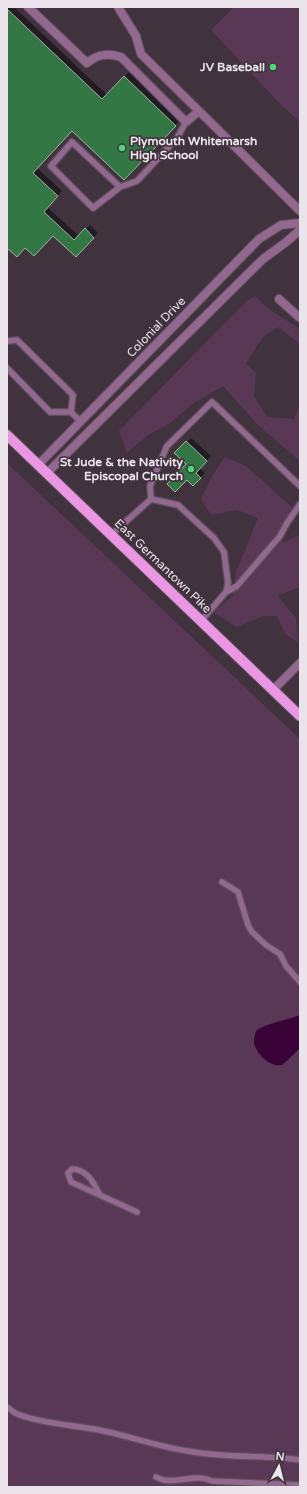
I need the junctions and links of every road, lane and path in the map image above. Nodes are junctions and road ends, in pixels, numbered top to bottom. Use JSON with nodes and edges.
{"nodes":[{"id":1,"x":28,"y":7,"type":"edge"},
{"id":2,"x":118,"y":7,"type":"edge"},
{"id":3,"x":199,"y":111,"type":"junction"},
{"id":4,"x":186,"y":122,"type":"junction"},
{"id":5,"x":120,"y":187,"type":"junction"},
{"id":6,"x":300,"y":211,"type":"edge"},
{"id":7,"x":300,"y":223,"type":"edge"},
{"id":8,"x":300,"y":230,"type":"edge"},
{"id":9,"x":279,"y":299,"type":"dead end"},
{"id":10,"x":300,"y":318,"type":"edge"},
{"id":11,"x":7,"y":341,"type":"edge"},
{"id":12,"x":7,"y":368,"type":"edge"},
{"id":13,"x":70,"y":412,"type":"junction"},
{"id":14,"x":81,"y":422,"type":"junction"},
{"id":15,"x":7,"y":435,"type":"edge"},
{"id":16,"x":38,"y":465,"type":"junction"},
{"id":17,"x":46,"y":473,"type":"junction"},
{"id":18,"x":300,"y":486,"type":"edge"},
{"id":19,"x":151,"y":499,"type":"junction"},
{"id":20,"x":300,"y":504,"type":"edge"},
{"id":21,"x":111,"y":535,"type":"junction"},
{"id":22,"x":226,"y":592,"type":"junction"},
{"id":23,"x":201,"y":621,"type":"junction"},
{"id":24,"x":300,"y":663,"type":"edge"},
{"id":25,"x":273,"y":690,"type":"junction"},
{"id":26,"x":300,"y":716,"type":"edge"},
{"id":27,"x":222,"y":882,"type":"dead end"},
{"id":28,"x":300,"y":982,"type":"edge"},
{"id":29,"x":100,"y":1195,"type":"junction"},
{"id":30,"x":137,"y":1212,"type":"dead end"},
{"id":31,"x":7,"y":1407,"type":"edge"},
{"id":32,"x":300,"y":1460,"type":"edge"},
{"id":33,"x":156,"y":1477,"type":"dead end"},
{"id":34,"x":300,"y":1486,"type":"edge"}],
"edges":[{"from":1,"to":4,"type":"street"},
{"from":2,"to":3,"type":"street"},
{"from":3,"to":4,"type":"street"},
{"from":3,"to":6,"type":"street"},
{"from":4,"to":5,"type":"lane"},
{"from":5,"to":5,"type":"lane"},
{"from":7,"to":14,"type":"street","name":"Colonial Drive"},
{"from":8,"to":17,"type":"street"},
{"from":9,"to":10,"type":"street"},
{"from":11,"to":13,"type":"lane"},
{"from":12,"to":13,"type":"lane"},
{"from":13,"to":14,"type":"lane"},
{"from":14,"to":16,"type":"street","name":"Colonial Drive"},
{"from":15,"to":16,"type":"main road","name":"East Germantown Pike"},
{"from":16,"to":17,"type":"main road","name":"East Germantown Pike"},
{"from":17,"to":21,"type":"main road","name":"East Germantown Pike"},
{"from":18,"to":19,"type":"lane"},
{"from":19,"to":21,"type":"lane"},
{"from":19,"to":22,"type":"lane"},
{"from":20,"to":22,"type":"lane"},
{"from":21,"to":23,"type":"main road","name":"East Germantown Pike"},
{"from":22,"to":23,"type":"lane"},
{"from":23,"to":25,"type":"main road","name":"East Germantown Pike"},
{"from":24,"to":25,"type":"street"},
{"from":25,"to":26,"type":"main road","name":"East Germantown Pike"},
{"from":27,"to":28,"type":"lane"},
{"from":29,"to":29,"type":"lane"},
{"from":29,"to":30,"type":"lane"},
{"from":31,"to":32,"type":"lane"},
{"from":33,"to":34,"type":"lane"}]}
